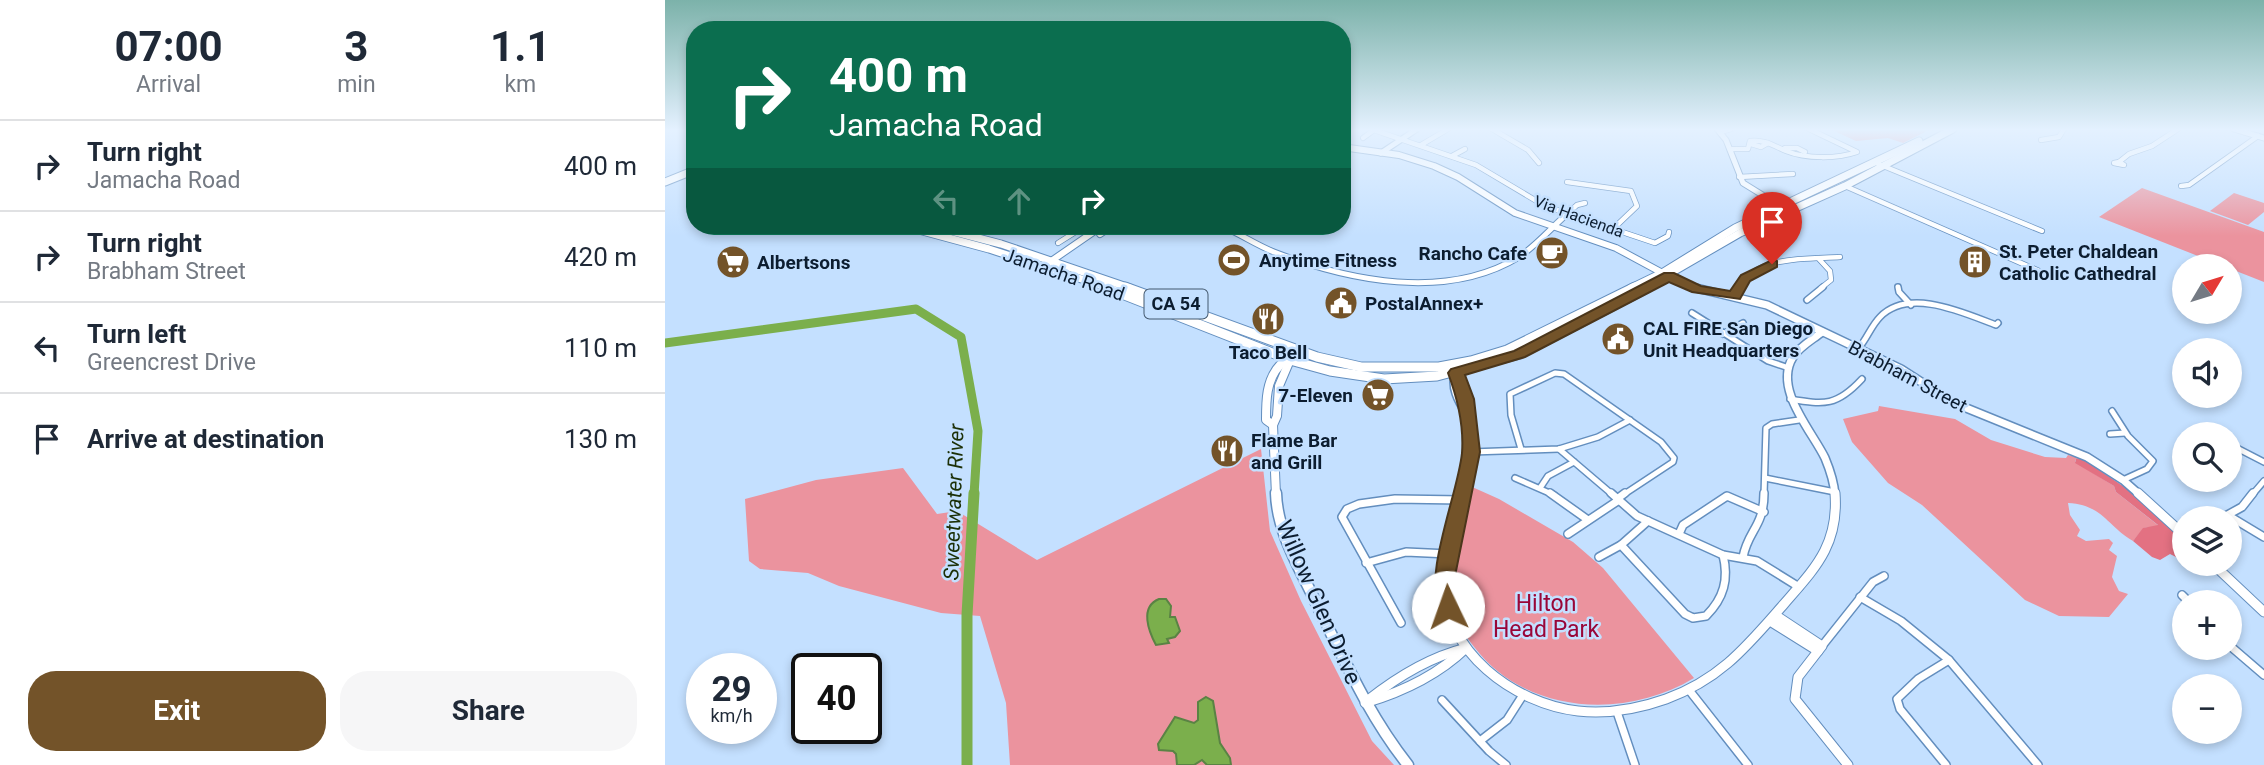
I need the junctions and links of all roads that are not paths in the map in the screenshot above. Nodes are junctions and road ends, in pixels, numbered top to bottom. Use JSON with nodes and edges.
{"nodes":[{"id":1,"x":1429,"y":165,"type":"edge"},
{"id":2,"x":1475,"y":165,"type":"edge"},
{"id":3,"x":1735,"y":165,"type":"edge"},
{"id":4,"x":1873,"y":165,"type":"edge"},
{"id":5,"x":1881,"y":165,"type":"edge"},
{"id":6,"x":2219,"y":165,"type":"edge"},
{"id":7,"x":1885,"y":166,"type":"junction"},
{"id":8,"x":686,"y":172,"type":"edge"},
{"id":9,"x":1793,"y":174,"type":"dead end"},
{"id":10,"x":1739,"y":177,"type":"junction"},
{"id":11,"x":665,"y":180,"type":"edge"},
{"id":12,"x":1567,"y":182,"type":"dead end"},
{"id":13,"x":1845,"y":186,"type":"junction"},
{"id":14,"x":2181,"y":186,"type":"dead end"},
{"id":15,"x":1585,"y":203,"type":"dead end"},
{"id":16,"x":1786,"y":209,"type":"junction"},
{"id":17,"x":1567,"y":214,"type":"junction"},
{"id":18,"x":1552,"y":227,"type":"junction"},
{"id":19,"x":1614,"y":228,"type":"junction"},
{"id":20,"x":2042,"y":231,"type":"dead end"},
{"id":21,"x":1669,"y":232,"type":"dead end"},
{"id":22,"x":938,"y":235,"type":"edge"},
{"id":23,"x":974,"y":235,"type":"edge"},
{"id":24,"x":1071,"y":235,"type":"edge"},
{"id":25,"x":1090,"y":235,"type":"edge"},
{"id":26,"x":1098,"y":235,"type":"edge"},
{"id":27,"x":1240,"y":235,"type":"edge"},
{"id":28,"x":1058,"y":243,"type":"dead end"},
{"id":29,"x":1840,"y":257,"type":"dead end"},
{"id":30,"x":1819,"y":259,"type":"junction"},
{"id":31,"x":1048,"y":264,"type":"junction"},
{"id":32,"x":1665,"y":274,"type":"junction"},
{"id":33,"x":2053,"y":277,"type":"dead end"},
{"id":34,"x":1898,"y":286,"type":"dead end"},
{"id":35,"x":1735,"y":296,"type":"junction"},
{"id":36,"x":1807,"y":300,"type":"dead end"},
{"id":37,"x":1911,"y":305,"type":"junction"},
{"id":38,"x":1692,"y":313,"type":"dead end"},
{"id":39,"x":1744,"y":323,"type":"dead end"},
{"id":40,"x":1998,"y":323,"type":"dead end"},
{"id":41,"x":1822,"y":332,"type":"junction"},
{"id":42,"x":1723,"y":334,"type":"junction"},
{"id":43,"x":1858,"y":349,"type":"junction"},
{"id":44,"x":1299,"y":352,"type":"junction"},
{"id":45,"x":1290,"y":360,"type":"junction"},
{"id":46,"x":1454,"y":368,"type":"junction"},
{"id":47,"x":1789,"y":368,"type":"junction"},
{"id":48,"x":1863,"y":379,"type":"dead end"},
{"id":49,"x":1790,"y":399,"type":"junction"},
{"id":50,"x":2112,"y":411,"type":"dead end"},
{"id":51,"x":1630,"y":420,"type":"junction"},
{"id":52,"x":1799,"y":420,"type":"junction"},
{"id":53,"x":2125,"y":433,"type":"junction"},
{"id":54,"x":2110,"y":434,"type":"dead end"},
{"id":55,"x":1521,"y":449,"type":"junction"},
{"id":56,"x":1559,"y":449,"type":"junction"},
{"id":57,"x":2242,"y":451,"type":"edge"},
{"id":58,"x":1471,"y":452,"type":"junction"},
{"id":59,"x":1574,"y":462,"type":"junction"},
{"id":60,"x":2264,"y":462,"type":"edge"},
{"id":61,"x":1515,"y":478,"type":"dead end"},
{"id":62,"x":1765,"y":478,"type":"junction"},
{"id":63,"x":2123,"y":480,"type":"junction"},
{"id":64,"x":2264,"y":481,"type":"edge"},
{"id":65,"x":1540,"y":488,"type":"junction"},
{"id":66,"x":1835,"y":492,"type":"junction"},
{"id":67,"x":1618,"y":499,"type":"junction"},
{"id":68,"x":1462,"y":500,"type":"junction"},
{"id":69,"x":2242,"y":507,"type":"edge"},
{"id":70,"x":1764,"y":512,"type":"junction"},
{"id":71,"x":1588,"y":520,"type":"junction"},
{"id":72,"x":2172,"y":520,"type":"edge"},
{"id":73,"x":1649,"y":521,"type":"junction"},
{"id":74,"x":2242,"y":526,"type":"edge"},
{"id":75,"x":1567,"y":534,"type":"dead end"},
{"id":76,"x":1679,"y":534,"type":"junction"},
{"id":77,"x":2264,"y":537,"type":"edge"},
{"id":78,"x":1621,"y":545,"type":"junction"},
{"id":79,"x":1449,"y":554,"type":"junction"},
{"id":80,"x":1723,"y":555,"type":"junction"},
{"id":81,"x":1743,"y":556,"type":"junction"},
{"id":82,"x":1599,"y":557,"type":"dead end"},
{"id":83,"x":1366,"y":564,"type":"junction"},
{"id":84,"x":1884,"y":576,"type":"dead end"},
{"id":85,"x":2226,"y":576,"type":"edge"},
{"id":86,"x":1799,"y":587,"type":"junction"},
{"id":87,"x":1860,"y":597,"type":"junction"},
{"id":88,"x":2264,"y":612,"type":"edge"},
{"id":89,"x":1772,"y":618,"type":"junction"},
{"id":90,"x":1401,"y":623,"type":"dead end"},
{"id":91,"x":1466,"y":648,"type":"junction"},
{"id":92,"x":1820,"y":649,"type":"junction"},
{"id":93,"x":2242,"y":656,"type":"edge"},
{"id":94,"x":1949,"y":660,"type":"junction"},
{"id":95,"x":2264,"y":675,"type":"edge"},
{"id":96,"x":1689,"y":690,"type":"junction"},
{"id":97,"x":1523,"y":695,"type":"junction"},
{"id":98,"x":1442,"y":700,"type":"dead end"},
{"id":99,"x":1365,"y":703,"type":"junction"},
{"id":100,"x":1617,"y":712,"type":"junction"},
{"id":101,"x":1481,"y":741,"type":"junction"},
{"id":102,"x":1408,"y":765,"type":"edge"},
{"id":103,"x":1506,"y":765,"type":"edge"},
{"id":104,"x":1635,"y":765,"type":"edge"},
{"id":105,"x":1748,"y":765,"type":"edge"},
{"id":106,"x":1848,"y":765,"type":"edge"},
{"id":107,"x":1946,"y":765,"type":"edge"},
{"id":108,"x":2038,"y":765,"type":"edge"}],
"edges":[{"from":1,"to":18,"type":"main road","name":"Brabham Street"},
{"from":2,"to":17,"type":"street","name":"Via Hacienda"},
{"from":3,"to":10,"type":"street"},
{"from":4,"to":16,"type":"main road","name":"Jamacha Road","number":"CA 54"},
{"from":5,"to":7,"type":"street"},
{"from":6,"to":14,"type":"street"},
{"from":7,"to":13,"type":"main road","name":"Jamacha Road","number":"CA 54"},
{"from":7,"to":20,"type":"street"},
{"from":8,"to":11,"type":"main road"},
{"from":9,"to":10,"type":"street"},
{"from":10,"to":16,"type":"street"},
{"from":12,"to":19,"type":"street"},
{"from":13,"to":16,"type":"main road","name":"Jamacha Road","number":"CA 54"},
{"from":13,"to":33,"type":"street"},
{"from":15,"to":17,"type":"street"},
{"from":16,"to":32,"type":"main road","name":"Jamacha Road","number":"CA 54"},
{"from":17,"to":18,"type":"street"},
{"from":17,"to":19,"type":"street","name":"Via Hacienda"},
{"from":18,"to":27,"type":"street"},
{"from":18,"to":32,"type":"main road","name":"Brabham Street"},
{"from":19,"to":21,"type":"street","name":"Via Hacienda"},
{"from":22,"to":31,"type":"main road","name":"Jamacha Road","number":"CA 54"},
{"from":23,"to":31,"type":"main road","name":"Jamacha Road","number":"CA 54"},
{"from":24,"to":28,"type":"street"},
{"from":25,"to":31,"type":"main road"},
{"from":26,"to":31,"type":"main road"},
{"from":29,"to":30,"type":"street"},
{"from":30,"to":35,"type":"street"},
{"from":30,"to":36,"type":"street"},
{"from":31,"to":44,"type":"main road","name":"Jamacha Road","number":"CA 54"},
{"from":31,"to":45,"type":"main road","name":"Jamacha Road","number":"CA 54"},
{"from":32,"to":35,"type":"street","name":"Brabham Street"},
{"from":32,"to":46,"type":"main road","name":"Jamacha Road","number":"CA 54"},
{"from":34,"to":37,"type":"street"},
{"from":35,"to":41,"type":"street","name":"Brabham Street"},
{"from":37,"to":40,"type":"street"},
{"from":37,"to":43,"type":"street"},
{"from":38,"to":42,"type":"street"},
{"from":39,"to":42,"type":"street"},
{"from":41,"to":43,"type":"street","name":"Brabham Street"},
{"from":41,"to":47,"type":"street"},
{"from":42,"to":47,"type":"street"},
{"from":43,"to":63,"type":"street","name":"Brabham Street"},
{"from":44,"to":45,"type":"main road","name":"Willow Glen Drive"},
{"from":44,"to":46,"type":"main road","name":"Jamacha Road","number":"CA 54"},
{"from":45,"to":46,"type":"main road","name":"Jamacha Road","number":"CA 54"},
{"from":45,"to":99,"type":"main road","name":"Willow Glen Drive"},
{"from":46,"to":58,"type":"street"},
{"from":47,"to":49,"type":"street"},
{"from":48,"to":49,"type":"street"},
{"from":49,"to":52,"type":"street"},
{"from":50,"to":53,"type":"street"},
{"from":51,"to":55,"type":"street"},
{"from":51,"to":56,"type":"street"},
{"from":51,"to":67,"type":"street"},
{"from":52,"to":62,"type":"street"},
{"from":52,"to":66,"type":"street"},
{"from":53,"to":54,"type":"street"},
{"from":53,"to":63,"type":"street"},
{"from":55,"to":56,"type":"street"},
{"from":55,"to":58,"type":"street"},
{"from":56,"to":59,"type":"street"},
{"from":57,"to":60,"type":"street"},
{"from":58,"to":68,"type":"street"},
{"from":59,"to":65,"type":"street"},
{"from":59,"to":67,"type":"street"},
{"from":61,"to":65,"type":"street"},
{"from":62,"to":66,"type":"street"},
{"from":62,"to":70,"type":"street"},
{"from":63,"to":72,"type":"street","name":"Brabham Street"},
{"from":64,"to":69,"type":"street"},
{"from":65,"to":71,"type":"street"},
{"from":66,"to":86,"type":"street"},
{"from":67,"to":71,"type":"street"},
{"from":67,"to":73,"type":"street"},
{"from":68,"to":79,"type":"street"},
{"from":68,"to":83,"type":"street"},
{"from":70,"to":76,"type":"street"},
{"from":70,"to":81,"type":"street"},
{"from":71,"to":75,"type":"street"},
{"from":73,"to":76,"type":"street"},
{"from":73,"to":78,"type":"street"},
{"from":74,"to":77,"type":"street"},
{"from":76,"to":80,"type":"street"},
{"from":78,"to":80,"type":"street"},
{"from":78,"to":82,"type":"street"},
{"from":79,"to":83,"type":"street"},
{"from":79,"to":91,"type":"street"},
{"from":80,"to":81,"type":"street"},
{"from":81,"to":86,"type":"street"},
{"from":83,"to":90,"type":"street"},
{"from":84,"to":87,"type":"street"},
{"from":85,"to":88,"type":"street"},
{"from":86,"to":89,"type":"street"},
{"from":87,"to":92,"type":"street"},
{"from":87,"to":94,"type":"street"},
{"from":89,"to":92,"type":"street"},
{"from":89,"to":96,"type":"street"},
{"from":91,"to":97,"type":"street"},
{"from":91,"to":99,"type":"street"},
{"from":92,"to":106,"type":"street"},
{"from":93,"to":95,"type":"street"},
{"from":94,"to":107,"type":"street"},
{"from":94,"to":108,"type":"street"},
{"from":96,"to":100,"type":"street"},
{"from":96,"to":105,"type":"street"},
{"from":97,"to":100,"type":"street"},
{"from":97,"to":101,"type":"street"},
{"from":98,"to":101,"type":"street"},
{"from":99,"to":102,"type":"main road","name":"Willow Glen Drive"},
{"from":100,"to":104,"type":"street"},
{"from":101,"to":103,"type":"street"}]}
